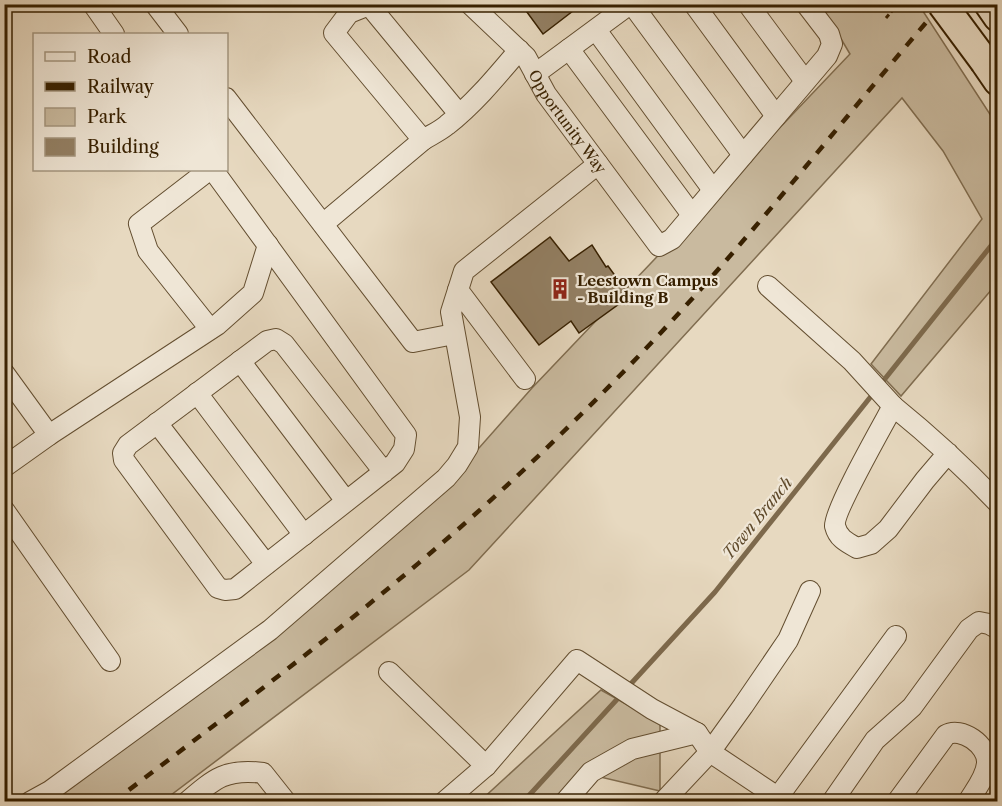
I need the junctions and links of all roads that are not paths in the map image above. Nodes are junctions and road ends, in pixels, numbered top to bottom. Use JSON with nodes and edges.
{"nodes":[{"id":1,"x":93,"y":4,"type":"edge"},
{"id":2,"x":155,"y":4,"type":"edge"},
{"id":3,"x":470,"y":4,"type":"edge"},
{"id":4,"x":631,"y":4,"type":"edge"},
{"id":5,"x":693,"y":4,"type":"edge"},
{"id":6,"x":748,"y":4,"type":"edge"},
{"id":7,"x":806,"y":4,"type":"edge"},
{"id":8,"x":942,"y":4,"type":"edge"},
{"id":9,"x":988,"y":4,"type":"edge"},
{"id":10,"x":998,"y":17,"type":"edge"},
{"id":11,"x":596,"y":30,"type":"junction"},
{"id":12,"x":113,"y":33,"type":"edge"},
{"id":13,"x":177,"y":33,"type":"edge"},
{"id":14,"x":569,"y":49,"type":"junction"},
{"id":15,"x":519,"y":50,"type":"junction"},
{"id":16,"x":991,"y":71,"type":"edge"},
{"id":17,"x":535,"y":74,"type":"junction"},
{"id":18,"x":805,"y":81,"type":"junction"},
{"id":19,"x":228,"y":101,"type":"edge"},
{"id":20,"x":459,"y":114,"type":"junction"},
{"id":21,"x":776,"y":116,"type":"junction"},
{"id":22,"x":423,"y":140,"type":"junction"},
{"id":23,"x":743,"y":155,"type":"junction"},
{"id":24,"x":598,"y":164,"type":"junction"},
{"id":25,"x":210,"y":171,"type":"edge"},
{"id":26,"x":212,"y":171,"type":"edge"},
{"id":27,"x":713,"y":190,"type":"junction"},
{"id":28,"x":692,"y":215,"type":"junction"},
{"id":29,"x":323,"y":224,"type":"junction"},
{"id":30,"x":268,"y":245,"type":"junction"},
{"id":31,"x":768,"y":286,"type":"dead end"},
{"id":32,"x":458,"y":290,"type":"junction"},
{"id":33,"x":210,"y":329,"type":"junction"},
{"id":34,"x":454,"y":334,"type":"junction"},
{"id":35,"x":240,"y":361,"type":"junction"},
{"id":36,"x":4,"y":373,"type":"edge"},
{"id":37,"x":525,"y":379,"type":"dead end"},
{"id":38,"x":197,"y":393,"type":"junction"},
{"id":39,"x":889,"y":400,"type":"junction"},
{"id":40,"x":157,"y":423,"type":"junction"},
{"id":41,"x":49,"y":435,"type":"junction"},
{"id":42,"x":948,"y":453,"type":"junction"},
{"id":43,"x":4,"y":467,"type":"edge"},
{"id":44,"x":384,"y":472,"type":"junction"},
{"id":45,"x":346,"y":501,"type":"junction"},
{"id":46,"x":998,"y":503,"type":"edge"},
{"id":47,"x":4,"y":510,"type":"edge"},
{"id":48,"x":304,"y":535,"type":"junction"},
{"id":49,"x":266,"y":564,"type":"junction"},
{"id":50,"x":810,"y":591,"type":"dead end"},
{"id":51,"x":998,"y":629,"type":"edge"},
{"id":52,"x":896,"y":636,"type":"dead end"},
{"id":53,"x":110,"y":661,"type":"dead end"},
{"id":54,"x":389,"y":672,"type":"dead end"},
{"id":55,"x":697,"y":733,"type":"junction"},
{"id":56,"x":710,"y":752,"type":"junction"},
{"id":57,"x":486,"y":766,"type":"junction"},
{"id":58,"x":782,"y":799,"type":"edge"},
{"id":59,"x":30,"y":801,"type":"edge"},
{"id":60,"x":187,"y":801,"type":"edge"},
{"id":61,"x":286,"y":801,"type":"edge"},
{"id":62,"x":444,"y":801,"type":"edge"},
{"id":63,"x":565,"y":801,"type":"edge"},
{"id":64,"x":663,"y":801,"type":"edge"},
{"id":65,"x":832,"y":801,"type":"edge"},
{"id":66,"x":897,"y":801,"type":"edge"},
{"id":67,"x":968,"y":801,"type":"edge"}],
"edges":[{"from":1,"to":12,"type":"street"},
{"from":2,"to":13,"type":"street"},
{"from":3,"to":15,"type":"street","name":"Opportunity Way"},
{"from":4,"to":11,"type":"street"},
{"from":4,"to":23,"type":"street"},
{"from":5,"to":21,"type":"street"},
{"from":6,"to":18,"type":"street"},
{"from":7,"to":18,"type":"street"},
{"from":8,"to":16,"type":"highway","bridge":true},
{"from":9,"to":10,"type":"highway"},
{"from":11,"to":14,"type":"street"},
{"from":11,"to":27,"type":"street"},
{"from":14,"to":17,"type":"street"},
{"from":14,"to":28,"type":"street"},
{"from":15,"to":17,"type":"street","name":"Opportunity Way"},
{"from":15,"to":20,"type":"street"},
{"from":17,"to":24,"type":"street","name":"Opportunity Way"},
{"from":18,"to":21,"type":"street"},
{"from":19,"to":29,"type":"street"},
{"from":20,"to":22,"type":"street"},
{"from":20,"to":22,"type":"street"},
{"from":21,"to":23,"type":"street"},
{"from":22,"to":29,"type":"street"},
{"from":23,"to":27,"type":"street"},
{"from":24,"to":28,"type":"street","name":"Opportunity Way"},
{"from":24,"to":32,"type":"street"},
{"from":25,"to":33,"type":"street"},
{"from":26,"to":30,"type":"street"},
{"from":27,"to":28,"type":"street"},
{"from":29,"to":34,"type":"street"},
{"from":30,"to":33,"type":"street"},
{"from":30,"to":44,"type":"street"},
{"from":31,"to":39,"type":"street"},
{"from":32,"to":34,"type":"street"},
{"from":32,"to":37,"type":"street"},
{"from":33,"to":41,"type":"street"},
{"from":34,"to":59,"type":"street"},
{"from":35,"to":38,"type":"street"},
{"from":35,"to":44,"type":"street"},
{"from":35,"to":45,"type":"street"},
{"from":36,"to":41,"type":"street"},
{"from":38,"to":40,"type":"street"},
{"from":38,"to":48,"type":"street"},
{"from":39,"to":42,"type":"street"},
{"from":39,"to":42,"type":"street"},
{"from":40,"to":49,"type":"street"},
{"from":40,"to":49,"type":"street"},
{"from":41,"to":43,"type":"street"},
{"from":42,"to":46,"type":"street"},
{"from":44,"to":45,"type":"street"},
{"from":45,"to":48,"type":"street"},
{"from":47,"to":53,"type":"street"},
{"from":48,"to":49,"type":"street"},
{"from":50,"to":56,"type":"street"},
{"from":51,"to":65,"type":"street"},
{"from":52,"to":58,"type":"street"},
{"from":54,"to":57,"type":"street"},
{"from":55,"to":56,"type":"street"},
{"from":55,"to":57,"type":"street"},
{"from":55,"to":63,"type":"street"},
{"from":56,"to":58,"type":"street"},
{"from":56,"to":64,"type":"street"},
{"from":57,"to":62,"type":"street"},
{"from":60,"to":61,"type":"street"},
{"from":66,"to":67,"type":"street"}]}
